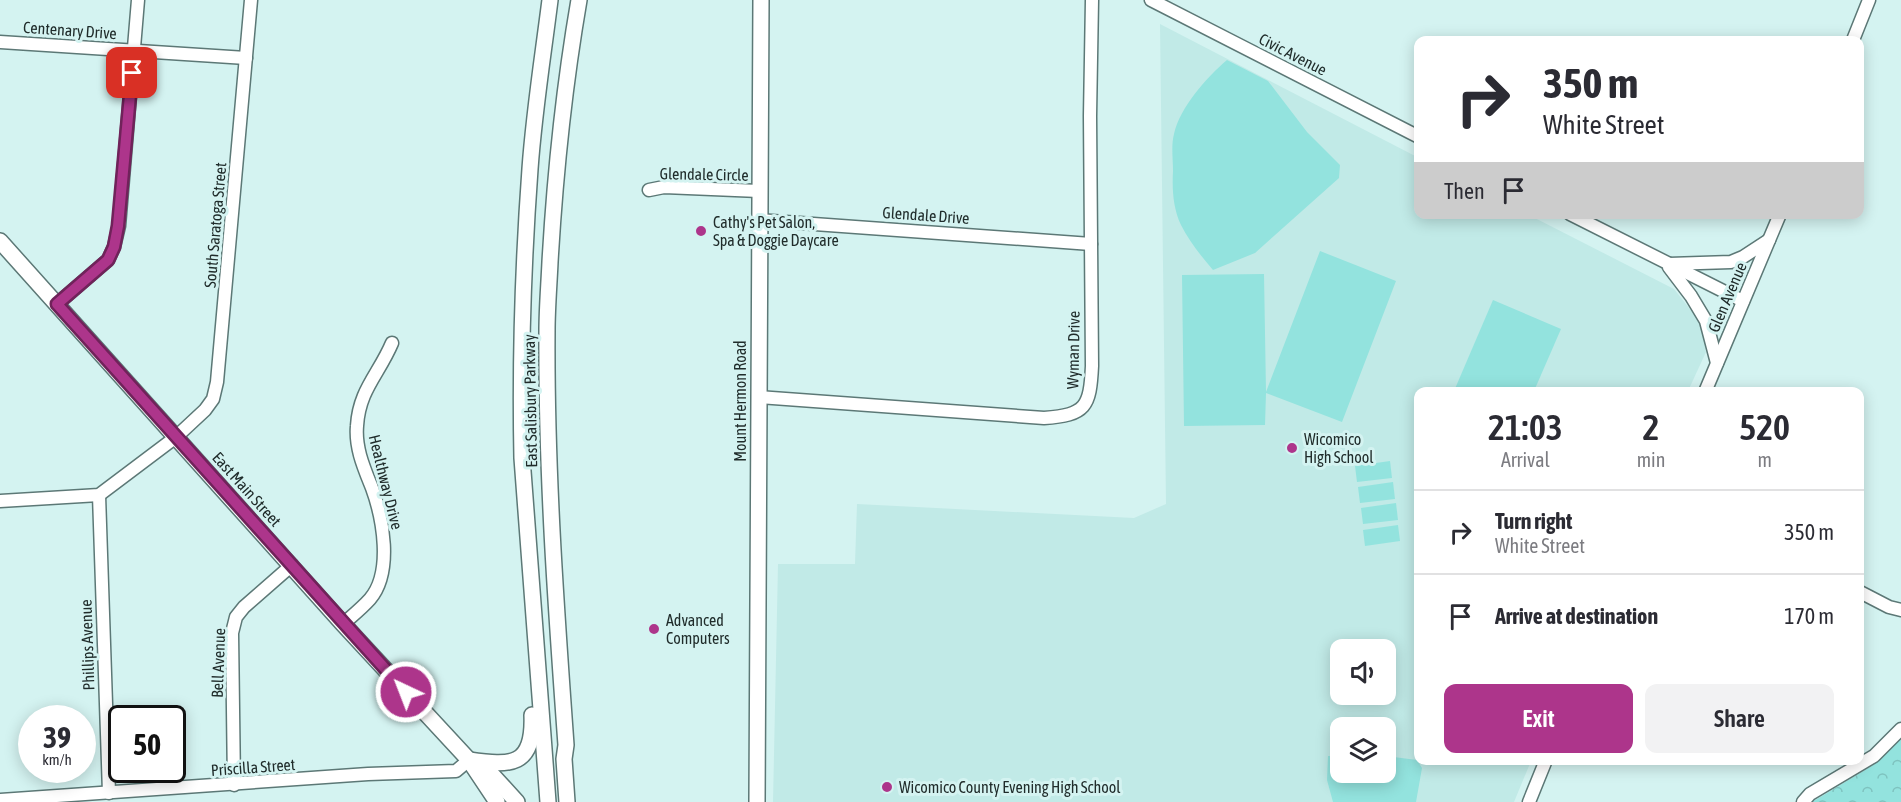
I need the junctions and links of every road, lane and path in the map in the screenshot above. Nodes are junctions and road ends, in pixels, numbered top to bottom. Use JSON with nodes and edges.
{"nodes":[{"id":1,"x":138,"y":0,"type":"edge"},
{"id":2,"x":251,"y":0,"type":"edge"},
{"id":3,"x":550,"y":0,"type":"edge"},
{"id":4,"x":579,"y":0,"type":"edge"},
{"id":5,"x":587,"y":0,"type":"edge"},
{"id":6,"x":761,"y":0,"type":"edge"},
{"id":7,"x":1092,"y":0,"type":"edge"},
{"id":8,"x":1151,"y":0,"type":"edge"},
{"id":9,"x":1869,"y":0,"type":"edge"},
{"id":10,"x":574,"y":28,"type":"junction"},
{"id":11,"x":1855,"y":36,"type":"edge"},
{"id":12,"x":0,"y":42,"type":"edge"},
{"id":13,"x":134,"y":51,"type":"junction"},
{"id":14,"x":246,"y":58,"type":"junction"},
{"id":15,"x":1414,"y":134,"type":"edge"},
{"id":16,"x":649,"y":190,"type":"dead end"},
{"id":17,"x":759,"y":191,"type":"junction"},
{"id":18,"x":1580,"y":219,"type":"edge"},
{"id":19,"x":1778,"y":219,"type":"edge"},
{"id":20,"x":759,"y":220,"type":"junction"},
{"id":21,"x":1770,"y":239,"type":"junction"},
{"id":22,"x":0,"y":241,"type":"edge"},
{"id":23,"x":1090,"y":244,"type":"junction"},
{"id":24,"x":1667,"y":264,"type":"junction"},
{"id":25,"x":1743,"y":301,"type":"junction"},
{"id":26,"x":57,"y":304,"type":"junction"},
{"id":27,"x":392,"y":343,"type":"dead end"},
{"id":28,"x":1717,"y":364,"type":"junction"},
{"id":29,"x":1707,"y":387,"type":"edge"},
{"id":30,"x":758,"y":397,"type":"junction"},
{"id":31,"x":176,"y":437,"type":"junction"},
{"id":32,"x":99,"y":495,"type":"junction"},
{"id":33,"x":0,"y":501,"type":"edge"},
{"id":34,"x":292,"y":565,"type":"junction"},
{"id":35,"x":1864,"y":594,"type":"edge"},
{"id":36,"x":1901,"y":610,"type":"edge"},
{"id":37,"x":343,"y":624,"type":"junction"},
{"id":38,"x":537,"y":638,"type":"junction"},
{"id":39,"x":1901,"y":729,"type":"edge"},
{"id":40,"x":566,"y":745,"type":"junction"},
{"id":41,"x":469,"y":760,"type":"junction"},
{"id":42,"x":1864,"y":762,"type":"edge"},
{"id":43,"x":1544,"y":765,"type":"edge"},
{"id":44,"x":1859,"y":765,"type":"edge"},
{"id":45,"x":234,"y":785,"type":"junction"},
{"id":46,"x":109,"y":793,"type":"junction"},
{"id":47,"x":0,"y":800,"type":"edge"},
{"id":48,"x":495,"y":801,"type":"edge"},
{"id":49,"x":517,"y":802,"type":"edge"},
{"id":50,"x":548,"y":802,"type":"edge"},
{"id":51,"x":567,"y":802,"type":"edge"},
{"id":52,"x":578,"y":802,"type":"edge"},
{"id":53,"x":758,"y":802,"type":"edge"},
{"id":54,"x":1529,"y":802,"type":"edge"},
{"id":55,"x":1803,"y":802,"type":"edge"}],
"edges":[{"from":1,"to":13,"type":"street"},
{"from":2,"to":14,"type":"street","name":"South Saratoga Street"},
{"from":3,"to":38,"type":"main road","name":"East Salisbury Parkway"},
{"from":4,"to":10,"type":"main road","name":"East Salisbury Parkway"},
{"from":5,"to":10,"type":"main road"},
{"from":6,"to":17,"type":"main road","name":"Mount Hermon Road"},
{"from":7,"to":23,"type":"street","name":"Wyman Drive"},
{"from":8,"to":15,"type":"street","name":"Civic Avenue"},
{"from":9,"to":11,"type":"street"},
{"from":10,"to":40,"type":"main road","name":"East Salisbury Parkway"},
{"from":12,"to":13,"type":"street","name":"Centenary Drive"},
{"from":13,"to":14,"type":"street","name":"Centenary Drive"},
{"from":13,"to":26,"type":"street"},
{"from":14,"to":31,"type":"street","name":"South Saratoga Street"},
{"from":16,"to":17,"type":"street","name":"Glendale Circle"},
{"from":17,"to":20,"type":"main road","name":"Mount Hermon Road"},
{"from":18,"to":24,"type":"street"},
{"from":19,"to":21,"type":"street","name":"Glen Avenue"},
{"from":20,"to":23,"type":"street","name":"Glendale Drive"},
{"from":20,"to":30,"type":"main road","name":"Mount Hermon Road"},
{"from":21,"to":24,"type":"street"},
{"from":21,"to":25,"type":"street","name":"Glen Avenue"},
{"from":22,"to":26,"type":"main road","name":"East Main Street"},
{"from":23,"to":30,"type":"street","name":"Wyman Drive"},
{"from":24,"to":25,"type":"street"},
{"from":24,"to":28,"type":"street"},
{"from":25,"to":28,"type":"street","name":"Glen Avenue"},
{"from":26,"to":31,"type":"main road","name":"East Main Street"},
{"from":27,"to":37,"type":"street","name":"Healthway Drive"},
{"from":28,"to":29,"type":"street","name":"Glen Avenue"},
{"from":30,"to":53,"type":"main road","name":"Mount Hermon Road"},
{"from":31,"to":32,"type":"street","name":"South Saratoga Street"},
{"from":31,"to":34,"type":"main road","name":"East Main Street"},
{"from":32,"to":33,"type":"street"},
{"from":32,"to":46,"type":"street","name":"Phillips Avenue"},
{"from":34,"to":37,"type":"main road","name":"East Main Street"},
{"from":34,"to":45,"type":"street","name":"Bell Avenue"},
{"from":35,"to":36,"type":"street"},
{"from":37,"to":41,"type":"main road","name":"East Main Street"},
{"from":38,"to":41,"type":"main road"},
{"from":38,"to":50,"type":"main road","name":"East Salisbury Parkway"},
{"from":39,"to":42,"type":"street"},
{"from":40,"to":51,"type":"main road","name":"East Salisbury Parkway"},
{"from":40,"to":52,"type":"main road"},
{"from":41,"to":45,"type":"street","name":"Priscilla Street"},
{"from":41,"to":48,"type":"main road","name":"East Main Street"},
{"from":41,"to":49,"type":"main road","name":"East Main Street"},
{"from":43,"to":54,"type":"street"},
{"from":44,"to":55,"type":"street"},
{"from":45,"to":46,"type":"street","name":"Priscilla Street"},
{"from":46,"to":47,"type":"street","name":"Priscilla Street"}]}
